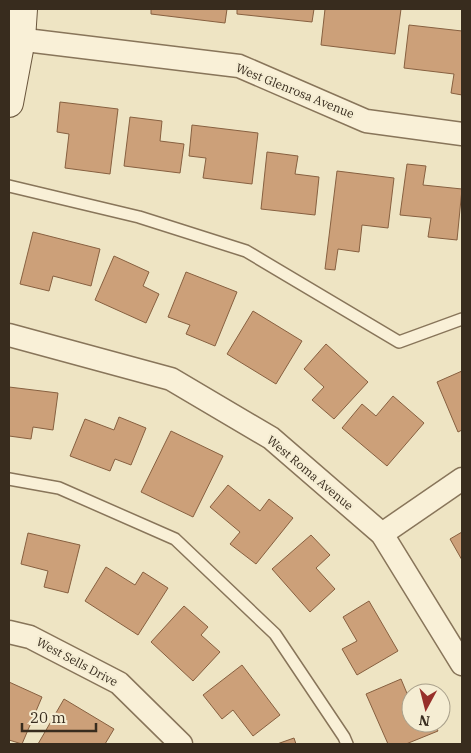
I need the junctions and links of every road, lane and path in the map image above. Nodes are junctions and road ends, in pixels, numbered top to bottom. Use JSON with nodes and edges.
{"nodes":[{"id":1,"x":23,"y":9,"type":"edge"},
{"id":2,"x":15,"y":38,"type":"edge"},
{"id":3,"x":9,"y":103,"type":"edge"},
{"id":4,"x":462,"y":134,"type":"edge"},
{"id":5,"x":9,"y":186,"type":"edge"},
{"id":6,"x":462,"y":319,"type":"edge"},
{"id":7,"x":9,"y":335,"type":"edge"},
{"id":8,"x":9,"y":479,"type":"edge"},
{"id":9,"x":462,"y":479,"type":"edge"},
{"id":10,"x":382,"y":534,"type":"junction"},
{"id":11,"x":9,"y":632,"type":"edge"},
{"id":12,"x":462,"y":664,"type":"edge"},
{"id":13,"x":181,"y":744,"type":"edge"},
{"id":14,"x":347,"y":744,"type":"edge"}],
"edges":[{"from":1,"to":2,"type":"street"},
{"from":2,"to":3,"type":"street"},
{"from":2,"to":4,"type":"street","name":"West Glenrosa Avenue"},
{"from":5,"to":6,"type":"lane"},
{"from":7,"to":10,"type":"street","name":"West Roma Avenue"},
{"from":8,"to":14,"type":"lane"},
{"from":9,"to":10,"type":"street"},
{"from":10,"to":12,"type":"street","name":"West Roma Avenue"},
{"from":11,"to":13,"type":"street","name":"West Sells Drive"}]}
